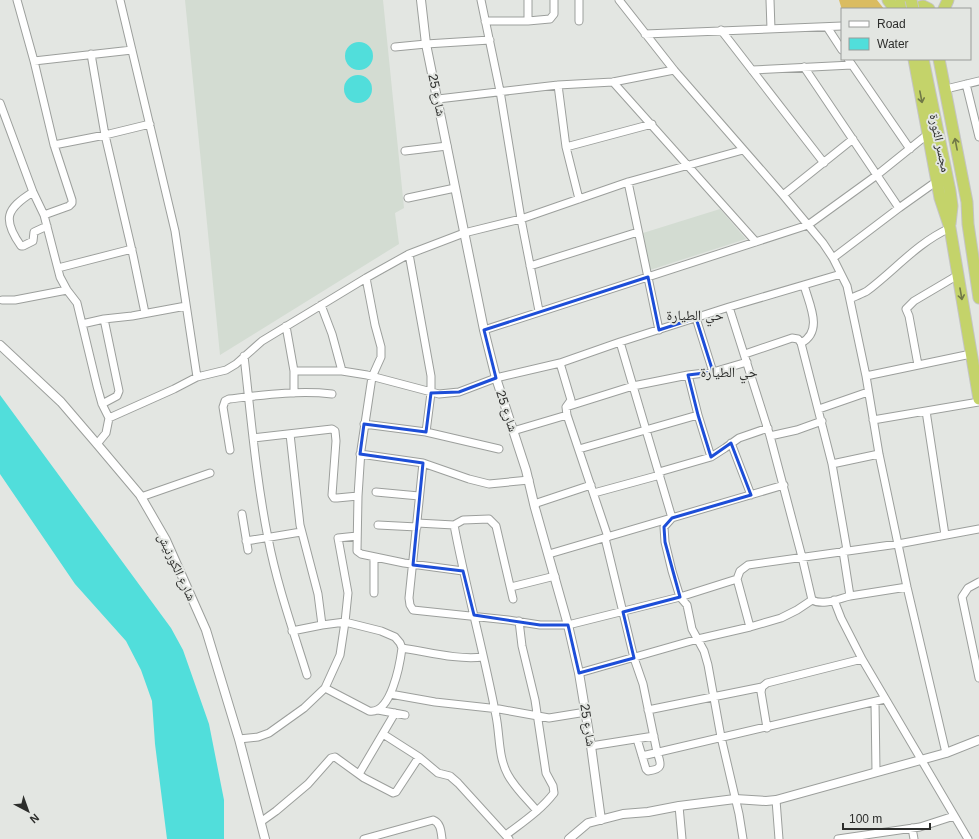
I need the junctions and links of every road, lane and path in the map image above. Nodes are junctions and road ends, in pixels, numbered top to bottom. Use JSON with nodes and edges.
{"nodes":[{"id":1,"x":17,"y":0,"type":"edge"},
{"id":2,"x":120,"y":0,"type":"edge"},
{"id":3,"x":421,"y":0,"type":"edge"},
{"id":4,"x":481,"y":0,"type":"edge"},
{"id":5,"x":528,"y":0,"type":"edge"},
{"id":6,"x":554,"y":0,"type":"edge"},
{"id":7,"x":579,"y":0,"type":"edge"},
{"id":8,"x":619,"y":0,"type":"edge"},
{"id":9,"x":770,"y":0,"type":"edge"},
{"id":10,"x":888,"y":0,"type":"edge"},
{"id":11,"x":894,"y":8,"type":"edge"},
{"id":12,"x":916,"y":8,"type":"edge"},
{"id":13,"x":927,"y":8,"type":"edge"},
{"id":14,"x":485,"y":21,"type":"junction"},
{"id":15,"x":528,"y":21,"type":"junction"},
{"id":16,"x":579,"y":21,"type":"dead end"},
{"id":17,"x":841,"y":26,"type":"edge"},
{"id":18,"x":826,"y":27,"type":"junction"},
{"id":19,"x":772,"y":29,"type":"junction"},
{"id":20,"x":721,"y":30,"type":"junction"},
{"id":21,"x":645,"y":34,"type":"junction"},
{"id":22,"x":490,"y":40,"type":"junction"},
{"id":23,"x":426,"y":44,"type":"junction"},
{"id":24,"x":395,"y":47,"type":"dead end"},
{"id":25,"x":841,"y":49,"type":"edge"},
{"id":26,"x":132,"y":50,"type":"junction"},
{"id":27,"x":91,"y":54,"type":"junction"},
{"id":28,"x":937,"y":60,"type":"edge"},
{"id":29,"x":34,"y":61,"type":"junction"},
{"id":30,"x":916,"y":61,"type":"edge"},
{"id":31,"x":850,"y":62,"type":"edge"},
{"id":32,"x":804,"y":67,"type":"junction"},
{"id":33,"x":674,"y":70,"type":"junction"},
{"id":34,"x":752,"y":70,"type":"junction"},
{"id":35,"x":979,"y":81,"type":"edge"},
{"id":36,"x":613,"y":82,"type":"junction"},
{"id":37,"x":966,"y":84,"type":"junction"},
{"id":38,"x":558,"y":85,"type":"junction"},
{"id":39,"x":946,"y":89,"type":"junction"},
{"id":40,"x":500,"y":92,"type":"junction"},
{"id":41,"x":438,"y":99,"type":"junction"},
{"id":42,"x":0,"y":103,"type":"edge"},
{"id":43,"x":150,"y":124,"type":"junction"},
{"id":44,"x":652,"y":124,"type":"junction"},
{"id":45,"x":928,"y":134,"type":"junction"},
{"id":46,"x":105,"y":135,"type":"junction"},
{"id":47,"x":979,"y":137,"type":"edge"},
{"id":48,"x":854,"y":139,"type":"junction"},
{"id":49,"x":54,"y":145,"type":"junction"},
{"id":50,"x":447,"y":146,"type":"junction"},
{"id":51,"x":566,"y":147,"type":"junction"},
{"id":52,"x":910,"y":149,"type":"junction"},
{"id":53,"x":743,"y":150,"type":"junction"},
{"id":54,"x":405,"y":151,"type":"dead end"},
{"id":55,"x":824,"y":163,"type":"junction"},
{"id":56,"x":687,"y":165,"type":"junction"},
{"id":57,"x":877,"y":176,"type":"junction"},
{"id":58,"x":937,"y":181,"type":"junction"},
{"id":59,"x":628,"y":182,"type":"junction"},
{"id":60,"x":455,"y":188,"type":"junction"},
{"id":61,"x":953,"y":191,"type":"junction"},
{"id":62,"x":32,"y":192,"type":"junction"},
{"id":63,"x":783,"y":195,"type":"junction"},
{"id":64,"x":408,"y":198,"type":"dead end"},
{"id":65,"x":580,"y":199,"type":"junction"},
{"id":66,"x":900,"y":208,"type":"junction"},
{"id":67,"x":44,"y":216,"type":"junction"},
{"id":68,"x":521,"y":219,"type":"junction"},
{"id":69,"x":968,"y":224,"type":"junction"},
{"id":70,"x":808,"y":225,"type":"junction"},
{"id":71,"x":47,"y":226,"type":"junction"},
{"id":72,"x":950,"y":228,"type":"junction"},
{"id":73,"x":638,"y":232,"type":"junction"},
{"id":74,"x":464,"y":233,"type":"junction"},
{"id":75,"x":756,"y":242,"type":"junction"},
{"id":76,"x":132,"y":249,"type":"junction"},
{"id":77,"x":409,"y":254,"type":"junction"},
{"id":78,"x":833,"y":258,"type":"junction"},
{"id":79,"x":530,"y":266,"type":"junction"},
{"id":80,"x":58,"y":268,"type":"junction"},
{"id":81,"x":841,"y":274,"type":"junction"},
{"id":82,"x":958,"y":275,"type":"junction"},
{"id":83,"x":648,"y":276,"type":"junction"},
{"id":84,"x":366,"y":278,"type":"junction"},
{"id":85,"x":804,"y":285,"type":"junction"},
{"id":86,"x":67,"y":290,"type":"junction"},
{"id":87,"x":979,"y":298,"type":"edge"},
{"id":88,"x":850,"y":299,"type":"junction"},
{"id":89,"x":2,"y":300,"type":"dead end"},
{"id":90,"x":321,"y":305,"type":"junction"},
{"id":91,"x":186,"y":306,"type":"junction"},
{"id":92,"x":729,"y":307,"type":"junction"},
{"id":93,"x":539,"y":311,"type":"junction"},
{"id":94,"x":145,"y":313,"type":"junction"},
{"id":95,"x":696,"y":318,"type":"junction"},
{"id":96,"x":104,"y":319,"type":"junction"},
{"id":97,"x":82,"y":324,"type":"junction"},
{"id":98,"x":286,"y":326,"type":"junction"},
{"id":99,"x":484,"y":330,"type":"junction"},
{"id":100,"x":659,"y":330,"type":"junction"},
{"id":101,"x":620,"y":342,"type":"junction"},
{"id":102,"x":801,"y":343,"type":"junction"},
{"id":103,"x":0,"y":346,"type":"edge"},
{"id":104,"x":744,"y":354,"type":"junction"},
{"id":105,"x":971,"y":354,"type":"junction"},
{"id":106,"x":244,"y":356,"type":"junction"},
{"id":107,"x":747,"y":362,"type":"junction"},
{"id":108,"x":560,"y":363,"type":"junction"},
{"id":109,"x":918,"y":365,"type":"junction"},
{"id":110,"x":294,"y":371,"type":"junction"},
{"id":111,"x":342,"y":371,"type":"junction"},
{"id":112,"x":713,"y":372,"type":"junction"},
{"id":113,"x":688,"y":374,"type":"junction"},
{"id":114,"x":866,"y":376,"type":"junction"},
{"id":115,"x":196,"y":377,"type":"junction"},
{"id":116,"x":372,"y":377,"type":"junction"},
{"id":117,"x":496,"y":378,"type":"junction"},
{"id":118,"x":633,"y":386,"type":"junction"},
{"id":119,"x":868,"y":392,"type":"junction"},
{"id":120,"x":294,"y":393,"type":"junction"},
{"id":121,"x":431,"y":393,"type":"junction"},
{"id":122,"x":332,"y":394,"type":"dead end"},
{"id":123,"x":249,"y":397,"type":"junction"},
{"id":124,"x":979,"y":399,"type":"edge"},
{"id":125,"x":979,"y":402,"type":"edge"},
{"id":126,"x":102,"y":404,"type":"junction"},
{"id":127,"x":566,"y":407,"type":"junction"},
{"id":128,"x":818,"y":409,"type":"junction"},
{"id":129,"x":926,"y":411,"type":"junction"},
{"id":130,"x":567,"y":415,"type":"junction"},
{"id":131,"x":698,"y":415,"type":"junction"},
{"id":132,"x":109,"y":418,"type":"junction"},
{"id":133,"x":873,"y":420,"type":"junction"},
{"id":134,"x":822,"y":421,"type":"junction"},
{"id":135,"x":364,"y":424,"type":"junction"},
{"id":136,"x":646,"y":429,"type":"junction"},
{"id":137,"x":513,"y":431,"type":"junction"},
{"id":138,"x":426,"y":432,"type":"junction"},
{"id":139,"x":769,"y":432,"type":"junction"},
{"id":140,"x":290,"y":434,"type":"junction"},
{"id":141,"x":253,"y":438,"type":"junction"},
{"id":142,"x":731,"y":443,"type":"junction"},
{"id":143,"x":97,"y":444,"type":"junction"},
{"id":144,"x":579,"y":449,"type":"junction"},
{"id":145,"x":230,"y":450,"type":"dead end"},
{"id":146,"x":499,"y":450,"type":"dead end"},
{"id":147,"x":360,"y":454,"type":"junction"},
{"id":148,"x":879,"y":454,"type":"junction"},
{"id":149,"x":711,"y":457,"type":"junction"},
{"id":150,"x":423,"y":464,"type":"junction"},
{"id":151,"x":832,"y":464,"type":"junction"},
{"id":152,"x":210,"y":472,"type":"dead end"},
{"id":153,"x":660,"y":474,"type":"junction"},
{"id":154,"x":528,"y":480,"type":"junction"},
{"id":155,"x":591,"y":485,"type":"junction"},
{"id":156,"x":784,"y":485,"type":"junction"},
{"id":157,"x":376,"y":492,"type":"dead end"},
{"id":158,"x":594,"y":493,"type":"junction"},
{"id":159,"x":751,"y":494,"type":"junction"},
{"id":160,"x":358,"y":496,"type":"junction"},
{"id":161,"x":419,"y":496,"type":"junction"},
{"id":162,"x":141,"y":497,"type":"junction"},
{"id":163,"x":534,"y":504,"type":"junction"},
{"id":164,"x":242,"y":514,"type":"dead end"},
{"id":165,"x":672,"y":518,"type":"junction"},
{"id":166,"x":454,"y":524,"type":"junction"},
{"id":167,"x":378,"y":525,"type":"dead end"},
{"id":168,"x":417,"y":525,"type":"junction"},
{"id":169,"x":979,"y":530,"type":"edge"},
{"id":170,"x":301,"y":532,"type":"junction"},
{"id":171,"x":945,"y":535,"type":"junction"},
{"id":172,"x":357,"y":536,"type":"junction"},
{"id":173,"x":268,"y":537,"type":"junction"},
{"id":174,"x":607,"y":537,"type":"junction"},
{"id":175,"x":246,"y":541,"type":"junction"},
{"id":176,"x":898,"y":544,"type":"junction"},
{"id":177,"x":248,"y":550,"type":"dead end"},
{"id":178,"x":845,"y":551,"type":"junction"},
{"id":179,"x":549,"y":554,"type":"junction"},
{"id":180,"x":374,"y":557,"type":"junction"},
{"id":181,"x":802,"y":557,"type":"junction"},
{"id":182,"x":413,"y":565,"type":"junction"},
{"id":183,"x":463,"y":571,"type":"junction"},
{"id":184,"x":555,"y":576,"type":"junction"},
{"id":185,"x":737,"y":579,"type":"junction"},
{"id":186,"x":979,"y":582,"type":"edge"},
{"id":187,"x":511,"y":587,"type":"junction"},
{"id":188,"x":907,"y":587,"type":"junction"},
{"id":189,"x":374,"y":593,"type":"dead end"},
{"id":190,"x":850,"y":596,"type":"junction"},
{"id":191,"x":680,"y":597,"type":"junction"},
{"id":192,"x":513,"y":599,"type":"dead end"},
{"id":193,"x":812,"y":600,"type":"junction"},
{"id":194,"x":834,"y":600,"type":"junction"},
{"id":195,"x":623,"y":612,"type":"junction"},
{"id":196,"x":474,"y":615,"type":"junction"},
{"id":197,"x":519,"y":621,"type":"junction"},
{"id":198,"x":345,"y":622,"type":"junction"},
{"id":199,"x":322,"y":625,"type":"junction"},
{"id":200,"x":568,"y":625,"type":"junction"},
{"id":201,"x":750,"y":627,"type":"junction"},
{"id":202,"x":292,"y":631,"type":"junction"},
{"id":203,"x":698,"y":639,"type":"junction"},
{"id":204,"x":402,"y":648,"type":"junction"},
{"id":205,"x":483,"y":657,"type":"junction"},
{"id":206,"x":634,"y":658,"type":"junction"},
{"id":207,"x":862,"y":659,"type":"junction"},
{"id":208,"x":579,"y":673,"type":"junction"},
{"id":209,"x":307,"y":675,"type":"dead end"},
{"id":210,"x":979,"y":678,"type":"edge"},
{"id":211,"x":762,"y":687,"type":"junction"},
{"id":212,"x":325,"y":688,"type":"junction"},
{"id":213,"x":390,"y":694,"type":"junction"},
{"id":214,"x":713,"y":697,"type":"junction"},
{"id":215,"x":885,"y":699,"type":"junction"},
{"id":216,"x":875,"y":702,"type":"junction"},
{"id":217,"x":494,"y":709,"type":"junction"},
{"id":218,"x":378,"y":710,"type":"junction"},
{"id":219,"x":648,"y":710,"type":"junction"},
{"id":220,"x":586,"y":712,"type":"junction"},
{"id":221,"x":395,"y":714,"type":"junction"},
{"id":222,"x":537,"y":715,"type":"junction"},
{"id":223,"x":405,"y":716,"type":"dead end"},
{"id":224,"x":767,"y":728,"type":"junction"},
{"id":225,"x":383,"y":734,"type":"junction"},
{"id":226,"x":654,"y":736,"type":"junction"},
{"id":227,"x":721,"y":737,"type":"junction"},
{"id":228,"x":239,"y":739,"type":"junction"},
{"id":229,"x":638,"y":739,"type":"junction"},
{"id":230,"x":979,"y":740,"type":"edge"},
{"id":231,"x":591,"y":746,"type":"junction"},
{"id":232,"x":657,"y":752,"type":"junction"},
{"id":233,"x":946,"y":752,"type":"junction"},
{"id":234,"x":642,"y":756,"type":"junction"},
{"id":235,"x":419,"y":757,"type":"junction"},
{"id":236,"x":920,"y":759,"type":"junction"},
{"id":237,"x":876,"y":771,"type":"junction"},
{"id":238,"x":359,"y":774,"type":"junction"},
{"id":239,"x":735,"y":799,"type":"junction"},
{"id":240,"x":776,"y":800,"type":"junction"},
{"id":241,"x":679,"y":806,"type":"junction"},
{"id":242,"x":537,"y":811,"type":"junction"},
{"id":243,"x":954,"y":816,"type":"junction"},
{"id":244,"x":601,"y":820,"type":"junction"},
{"id":245,"x":262,"y":821,"type":"junction"},
{"id":246,"x":912,"y":828,"type":"junction"},
{"id":247,"x":508,"y":837,"type":"edge"},
{"id":248,"x":266,"y":839,"type":"edge"},
{"id":249,"x":364,"y":839,"type":"edge"},
{"id":250,"x":442,"y":839,"type":"edge"},
{"id":251,"x":569,"y":839,"type":"edge"},
{"id":252,"x":682,"y":839,"type":"edge"},
{"id":253,"x":743,"y":839,"type":"edge"},
{"id":254,"x":779,"y":839,"type":"edge"},
{"id":255,"x":838,"y":839,"type":"edge"},
{"id":256,"x":914,"y":839,"type":"edge"},
{"id":257,"x":968,"y":839,"type":"edge"}],
"edges":[{"from":1,"to":29,"type":"street"},
{"from":2,"to":26,"type":"street"},
{"from":3,"to":23,"type":"street","name":"شارع 25"},
{"from":4,"to":14,"type":"street"},
{"from":5,"to":15,"type":"street"},
{"from":6,"to":15,"type":"street"},
{"from":7,"to":16,"type":"street"},
{"from":8,"to":21,"type":"street"},
{"from":9,"to":19,"type":"street"},
{"from":10,"to":11,"type":"highway"},
{"from":12,"to":13,"type":"highway"},
{"from":14,"to":15,"type":"street"},
{"from":14,"to":22,"type":"street"},
{"from":17,"to":18,"type":"street"},
{"from":18,"to":19,"type":"street"},
{"from":18,"to":25,"type":"street"},
{"from":19,"to":20,"type":"street"},
{"from":20,"to":21,"type":"street"},
{"from":20,"to":34,"type":"street"},
{"from":21,"to":33,"type":"street"},
{"from":22,"to":23,"type":"street"},
{"from":22,"to":40,"type":"street"},
{"from":23,"to":24,"type":"street"},
{"from":23,"to":41,"type":"street","name":"شارع 25"},
{"from":26,"to":27,"type":"street"},
{"from":26,"to":43,"type":"street"},
{"from":27,"to":29,"type":"street"},
{"from":27,"to":46,"type":"street"},
{"from":28,"to":39,"type":"highway"},
{"from":28,"to":61,"type":"highway","name":"مجسر الثورة"},
{"from":29,"to":49,"type":"street"},
{"from":30,"to":45,"type":"highway","one_way":true},
{"from":30,"to":61,"type":"highway","name":"مجسر الثورة"},
{"from":31,"to":32,"type":"street"},
{"from":31,"to":52,"type":"street"},
{"from":32,"to":34,"type":"street"},
{"from":32,"to":48,"type":"street"},
{"from":33,"to":36,"type":"street"},
{"from":33,"to":53,"type":"street"},
{"from":34,"to":55,"type":"street"},
{"from":35,"to":37,"type":"street"},
{"from":36,"to":38,"type":"street"},
{"from":36,"to":44,"type":"street"},
{"from":37,"to":39,"type":"street"},
{"from":37,"to":47,"type":"street"},
{"from":38,"to":40,"type":"street"},
{"from":38,"to":51,"type":"street"},
{"from":69,"to":39,"type":"highway","one_way":true},
{"from":40,"to":41,"type":"street"},
{"from":40,"to":68,"type":"street"},
{"from":41,"to":50,"type":"street","name":"شارع 25"},
{"from":42,"to":62,"type":"street"},
{"from":43,"to":46,"type":"street"},
{"from":43,"to":91,"type":"street"},
{"from":44,"to":51,"type":"street"},
{"from":44,"to":56,"type":"street"},
{"from":45,"to":52,"type":"street"},
{"from":45,"to":58,"type":"highway"},
{"from":46,"to":49,"type":"street"},
{"from":46,"to":76,"type":"street"},
{"from":48,"to":55,"type":"street"},
{"from":48,"to":57,"type":"street"},
{"from":49,"to":67,"type":"street"},
{"from":50,"to":54,"type":"street"},
{"from":50,"to":60,"type":"street","name":"شارع 25"},
{"from":51,"to":65,"type":"street"},
{"from":52,"to":57,"type":"street"},
{"from":53,"to":56,"type":"street"},
{"from":53,"to":63,"type":"street"},
{"from":55,"to":63,"type":"street"},
{"from":56,"to":59,"type":"street"},
{"from":56,"to":75,"type":"street"},
{"from":57,"to":66,"type":"street"},
{"from":57,"to":70,"type":"street"},
{"from":58,"to":66,"type":"street"},
{"from":58,"to":72,"type":"highway"},
{"from":59,"to":65,"type":"street"},
{"from":59,"to":73,"type":"street"},
{"from":60,"to":64,"type":"street"},
{"from":60,"to":74,"type":"street","name":"شارع 25"},
{"from":61,"to":69,"type":"highway","name":"مجسر الثورة"},
{"from":61,"to":72,"type":"highway","name":"مجسر الثورة"},
{"from":62,"to":67,"type":"street"},
{"from":62,"to":71,"type":"street"},
{"from":63,"to":70,"type":"street"},
{"from":65,"to":68,"type":"street"},
{"from":66,"to":78,"type":"street"},
{"from":67,"to":71,"type":"street"},
{"from":68,"to":74,"type":"street"},
{"from":68,"to":79,"type":"street"},
{"from":69,"to":87,"type":"highway"},
{"from":70,"to":75,"type":"street"},
{"from":70,"to":78,"type":"street"},
{"from":71,"to":80,"type":"street"},
{"from":72,"to":82,"type":"highway"},
{"from":72,"to":88,"type":"street"},
{"from":73,"to":79,"type":"street"},
{"from":73,"to":83,"type":"street"},
{"from":74,"to":77,"type":"street"},
{"from":74,"to":99,"type":"street","name":"شارع 25"},
{"from":75,"to":83,"type":"street"},
{"from":76,"to":80,"type":"street"},
{"from":76,"to":94,"type":"street"},
{"from":77,"to":84,"type":"street"},
{"from":77,"to":121,"type":"street"},
{"from":78,"to":81,"type":"street"},
{"from":79,"to":93,"type":"street"},
{"from":80,"to":86,"type":"street"},
{"from":81,"to":85,"type":"street"},
{"from":81,"to":88,"type":"street"},
{"from":82,"to":105,"type":"highway","one_way":true},
{"from":82,"to":109,"type":"street"},
{"from":83,"to":93,"type":"street"},
{"from":83,"to":100,"type":"street"},
{"from":84,"to":90,"type":"street"},
{"from":84,"to":116,"type":"street"},
{"from":85,"to":92,"type":"street"},
{"from":85,"to":102,"type":"street"},
{"from":86,"to":89,"type":"street"},
{"from":86,"to":97,"type":"street"},
{"from":88,"to":114,"type":"street"},
{"from":90,"to":98,"type":"street"},
{"from":90,"to":111,"type":"street"},
{"from":91,"to":94,"type":"street"},
{"from":91,"to":115,"type":"street"},
{"from":92,"to":95,"type":"street"},
{"from":92,"to":104,"type":"street"},
{"from":93,"to":99,"type":"street"},
{"from":94,"to":96,"type":"street"},
{"from":95,"to":100,"type":"street"},
{"from":95,"to":112,"type":"street"},
{"from":96,"to":97,"type":"street"},
{"from":96,"to":126,"type":"street"},
{"from":97,"to":126,"type":"street"},
{"from":98,"to":106,"type":"street"},
{"from":98,"to":110,"type":"street"},
{"from":99,"to":117,"type":"street","name":"شارع 25"},
{"from":100,"to":101,"type":"street"},
{"from":101,"to":108,"type":"street"},
{"from":101,"to":118,"type":"street"},
{"from":102,"to":104,"type":"street"},
{"from":102,"to":128,"type":"street"},
{"from":103,"to":143,"type":"street","name":"شارع الكورنيش"},
{"from":104,"to":107,"type":"street"},
{"from":105,"to":109,"type":"street"},
{"from":105,"to":124,"type":"highway"},
{"from":106,"to":115,"type":"street"},
{"from":106,"to":123,"type":"street"},
{"from":107,"to":112,"type":"street"},
{"from":107,"to":139,"type":"street"},
{"from":108,"to":117,"type":"street"},
{"from":108,"to":127,"type":"street"},
{"from":109,"to":114,"type":"street"},
{"from":110,"to":111,"type":"street"},
{"from":110,"to":120,"type":"street"},
{"from":111,"to":116,"type":"street"},
{"from":112,"to":113,"type":"street"},
{"from":113,"to":118,"type":"street"},
{"from":113,"to":131,"type":"street"},
{"from":114,"to":119,"type":"street"},
{"from":115,"to":132,"type":"street"},
{"from":116,"to":121,"type":"street"},
{"from":116,"to":135,"type":"street"},
{"from":117,"to":121,"type":"street"},
{"from":117,"to":137,"type":"street","name":"شارع 25"},
{"from":118,"to":127,"type":"street"},
{"from":118,"to":136,"type":"street"},
{"from":119,"to":128,"type":"street"},
{"from":119,"to":133,"type":"street"},
{"from":120,"to":122,"type":"street"},
{"from":120,"to":123,"type":"street"},
{"from":121,"to":138,"type":"street"},
{"from":123,"to":141,"type":"street"},
{"from":123,"to":145,"type":"street"},
{"from":125,"to":129,"type":"street"},
{"from":126,"to":132,"type":"street"},
{"from":127,"to":130,"type":"street"},
{"from":128,"to":134,"type":"street"},
{"from":129,"to":133,"type":"street"},
{"from":129,"to":171,"type":"street"},
{"from":130,"to":137,"type":"street"},
{"from":130,"to":144,"type":"street"},
{"from":131,"to":136,"type":"street"},
{"from":131,"to":149,"type":"street"},
{"from":132,"to":143,"type":"street"},
{"from":133,"to":148,"type":"street"},
{"from":134,"to":139,"type":"street"},
{"from":134,"to":151,"type":"street"},
{"from":135,"to":138,"type":"street"},
{"from":135,"to":147,"type":"street"},
{"from":136,"to":144,"type":"street"},
{"from":136,"to":153,"type":"street"},
{"from":137,"to":154,"type":"street","name":"شارع 25"},
{"from":138,"to":146,"type":"street"},
{"from":139,"to":142,"type":"street"},
{"from":139,"to":156,"type":"street"},
{"from":140,"to":141,"type":"street"},
{"from":140,"to":160,"type":"street"},
{"from":140,"to":170,"type":"street"},
{"from":141,"to":173,"type":"street"},
{"from":142,"to":149,"type":"street"},
{"from":142,"to":159,"type":"street"},
{"from":143,"to":162,"type":"street","name":"شارع الكورنيش"},
{"from":144,"to":155,"type":"street"},
{"from":147,"to":150,"type":"street"},
{"from":147,"to":160,"type":"street"},
{"from":148,"to":151,"type":"street"},
{"from":148,"to":176,"type":"street"},
{"from":149,"to":153,"type":"street"},
{"from":150,"to":154,"type":"street"},
{"from":150,"to":161,"type":"street"},
{"from":151,"to":178,"type":"street"},
{"from":152,"to":162,"type":"street"},
{"from":153,"to":158,"type":"street"},
{"from":153,"to":165,"type":"street"},
{"from":154,"to":163,"type":"street","name":"شارع 25"},
{"from":155,"to":158,"type":"street"},
{"from":155,"to":163,"type":"street"},
{"from":156,"to":159,"type":"street"},
{"from":156,"to":181,"type":"street"},
{"from":157,"to":161,"type":"street"},
{"from":158,"to":174,"type":"street"},
{"from":159,"to":165,"type":"street"},
{"from":160,"to":172,"type":"street"},
{"from":161,"to":168,"type":"street"},
{"from":162,"to":228,"type":"street","name":"شارع الكورنيش"},
{"from":163,"to":179,"type":"street","name":"شارع 25"},
{"from":164,"to":175,"type":"street"},
{"from":165,"to":174,"type":"street"},
{"from":165,"to":191,"type":"street"},
{"from":166,"to":168,"type":"street"},
{"from":166,"to":183,"type":"street"},
{"from":166,"to":187,"type":"street"},
{"from":167,"to":168,"type":"street"},
{"from":168,"to":182,"type":"street"},
{"from":169,"to":171,"type":"street"},
{"from":170,"to":173,"type":"street"},
{"from":170,"to":199,"type":"street"},
{"from":171,"to":176,"type":"street"},
{"from":172,"to":180,"type":"street"},
{"from":172,"to":198,"type":"street"},
{"from":173,"to":175,"type":"street"},
{"from":173,"to":202,"type":"street"},
{"from":174,"to":179,"type":"street"},
{"from":174,"to":195,"type":"street"},
{"from":175,"to":177,"type":"street"},
{"from":176,"to":178,"type":"street"},
{"from":176,"to":188,"type":"street"},
{"from":178,"to":181,"type":"street"},
{"from":178,"to":190,"type":"street"},
{"from":179,"to":184,"type":"street","name":"شارع 25"},
{"from":180,"to":182,"type":"street"},
{"from":180,"to":189,"type":"street"},
{"from":181,"to":185,"type":"street"},
{"from":181,"to":193,"type":"street"},
{"from":182,"to":183,"type":"street"},
{"from":182,"to":196,"type":"street"},
{"from":183,"to":196,"type":"street"},
{"from":184,"to":187,"type":"street"},
{"from":184,"to":200,"type":"street","name":"شارع 25"},
{"from":185,"to":191,"type":"street"},
{"from":185,"to":201,"type":"street"},
{"from":186,"to":210,"type":"street"},
{"from":187,"to":192,"type":"street"},
{"from":188,"to":190,"type":"street"},
{"from":188,"to":233,"type":"street"},
{"from":190,"to":194,"type":"street"},
{"from":191,"to":195,"type":"street"},
{"from":191,"to":203,"type":"street"},
{"from":193,"to":194,"type":"street"},
{"from":193,"to":201,"type":"street"},
{"from":194,"to":207,"type":"street"},
{"from":195,"to":200,"type":"street"},
{"from":195,"to":206,"type":"street"},
{"from":196,"to":197,"type":"street"},
{"from":196,"to":205,"type":"street"},
{"from":197,"to":200,"type":"street"},
{"from":197,"to":222,"type":"street"},
{"from":198,"to":199,"type":"street"},
{"from":198,"to":204,"type":"street"},
{"from":198,"to":212,"type":"street"},
{"from":199,"to":202,"type":"street"},
{"from":200,"to":208,"type":"street","name":"شارع 25"},
{"from":201,"to":203,"type":"street"},
{"from":202,"to":209,"type":"street"},
{"from":203,"to":206,"type":"street"},
{"from":203,"to":214,"type":"street"},
{"from":204,"to":205,"type":"street"},
{"from":204,"to":213,"type":"street"},
{"from":205,"to":217,"type":"street"},
{"from":206,"to":208,"type":"street"},
{"from":206,"to":219,"type":"street"},
{"from":207,"to":211,"type":"street"},
{"from":207,"to":215,"type":"street"},
{"from":208,"to":220,"type":"street","name":"شارع 25"},
{"from":211,"to":214,"type":"street"},
{"from":211,"to":224,"type":"street"},
{"from":212,"to":218,"type":"street"},
{"from":212,"to":228,"type":"street"},
{"from":213,"to":217,"type":"street"},
{"from":213,"to":218,"type":"street"},
{"from":214,"to":219,"type":"street"},
{"from":214,"to":227,"type":"street"},
{"from":215,"to":216,"type":"street"},
{"from":215,"to":236,"type":"street"},
{"from":216,"to":224,"type":"street"},
{"from":216,"to":237,"type":"street"},
{"from":217,"to":222,"type":"street"},
{"from":217,"to":242,"type":"street"},
{"from":218,"to":221,"type":"street"},
{"from":219,"to":226,"type":"street"},
{"from":220,"to":222,"type":"street"},
{"from":220,"to":231,"type":"street","name":"شارع 25"},
{"from":221,"to":223,"type":"street"},
{"from":221,"to":225,"type":"street"},
{"from":222,"to":242,"type":"street"},
{"from":224,"to":227,"type":"street"},
{"from":225,"to":235,"type":"street"},
{"from":225,"to":238,"type":"street"},
{"from":226,"to":229,"type":"street"},
{"from":226,"to":232,"type":"street"},
{"from":227,"to":232,"type":"street"},
{"from":227,"to":239,"type":"street"},
{"from":228,"to":245,"type":"street","name":"شارع الكورنيش"},
{"from":229,"to":231,"type":"street"},
{"from":229,"to":234,"type":"street"},
{"from":230,"to":233,"type":"street"},
{"from":231,"to":244,"type":"street","name":"شارع 25"},
{"from":232,"to":234,"type":"street"},
{"from":232,"to":234,"type":"street"},
{"from":233,"to":236,"type":"street"},
{"from":235,"to":238,"type":"street"},
{"from":235,"to":247,"type":"street"},
{"from":236,"to":237,"type":"street"},
{"from":236,"to":243,"type":"street"},
{"from":237,"to":240,"type":"street"},
{"from":238,"to":245,"type":"street"},
{"from":239,"to":240,"type":"street"},
{"from":239,"to":241,"type":"street"},
{"from":239,"to":253,"type":"street"},
{"from":240,"to":254,"type":"street"},
{"from":241,"to":244,"type":"street"},
{"from":241,"to":252,"type":"street"},
{"from":242,"to":247,"type":"street"},
{"from":243,"to":246,"type":"street"},
{"from":243,"to":257,"type":"street"},
{"from":244,"to":251,"type":"street"},
{"from":245,"to":248,"type":"street","name":"شارع الكورنيش"},
{"from":246,"to":255,"type":"street"},
{"from":246,"to":256,"type":"street"},
{"from":249,"to":250,"type":"street"}]}
